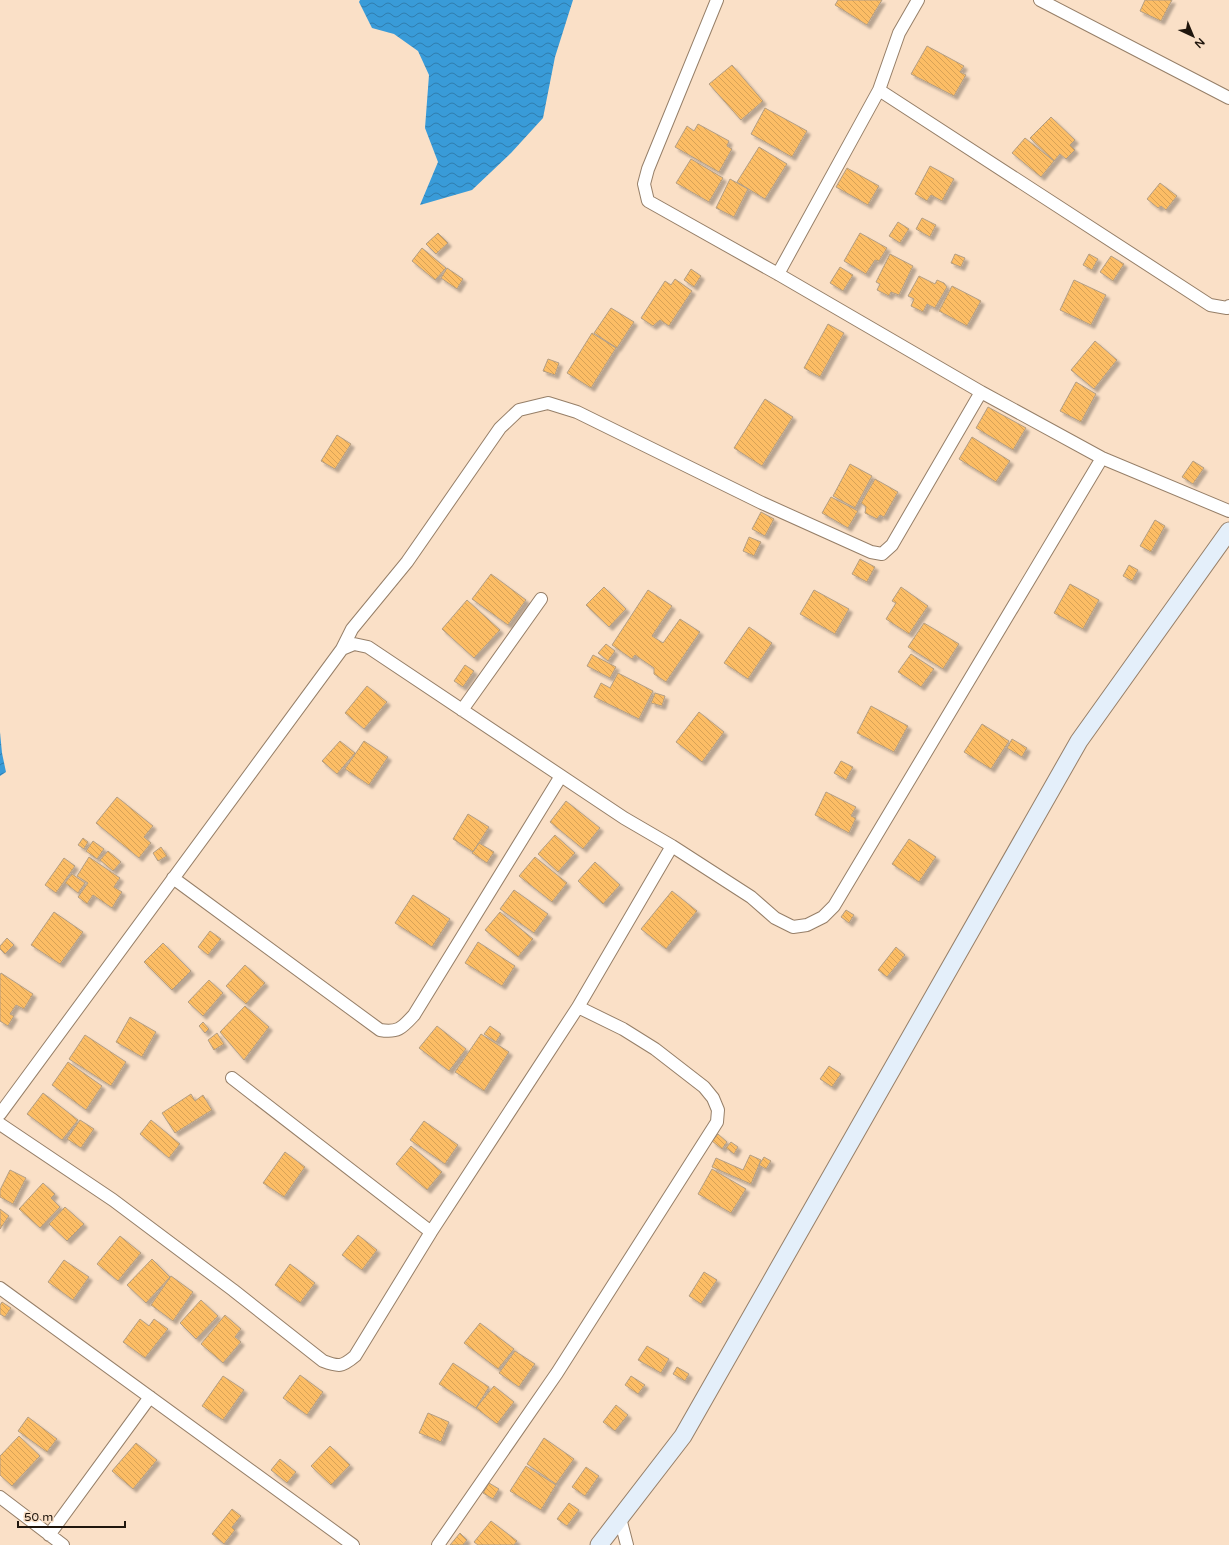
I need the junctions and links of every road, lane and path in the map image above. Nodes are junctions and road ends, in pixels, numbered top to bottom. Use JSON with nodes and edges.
{"nodes":[{"id":1,"x":717,"y":0,"type":"edge"},
{"id":2,"x":918,"y":0,"type":"edge"},
{"id":3,"x":1040,"y":0,"type":"edge"},
{"id":4,"x":879,"y":90,"type":"junction"},
{"id":5,"x":1229,"y":98,"type":"edge"},
{"id":6,"x":778,"y":274,"type":"junction"},
{"id":7,"x":1229,"y":306,"type":"edge"},
{"id":8,"x":981,"y":392,"type":"junction"},
{"id":9,"x":1102,"y":458,"type":"junction"},
{"id":10,"x":1229,"y":511,"type":"edge"},
{"id":11,"x":1229,"y":532,"type":"edge"},
{"id":12,"x":542,"y":599,"type":"dead end"},
{"id":13,"x":342,"y":648,"type":"junction"},
{"id":14,"x":462,"y":710,"type":"junction"},
{"id":15,"x":561,"y":776,"type":"junction"},
{"id":16,"x":672,"y":846,"type":"junction"},
{"id":17,"x":173,"y":878,"type":"junction"},
{"id":18,"x":578,"y":1007,"type":"junction"},
{"id":19,"x":232,"y":1078,"type":"dead end"},
{"id":20,"x":0,"y":1114,"type":"edge"},
{"id":21,"x":0,"y":1124,"type":"edge"},
{"id":22,"x":431,"y":1232,"type":"junction"},
{"id":23,"x":0,"y":1288,"type":"edge"},
{"id":24,"x":150,"y":1397,"type":"junction"},
{"id":25,"x":0,"y":1497,"type":"edge"},
{"id":26,"x":620,"y":1518,"type":"junction"},
{"id":27,"x":49,"y":1534,"type":"junction"},
{"id":28,"x":63,"y":1545,"type":"edge"},
{"id":29,"x":353,"y":1545,"type":"edge"},
{"id":30,"x":438,"y":1545,"type":"edge"},
{"id":31,"x":599,"y":1545,"type":"edge"},
{"id":32,"x":627,"y":1545,"type":"edge"}],
"edges":[{"from":1,"to":6,"type":"street"},
{"from":2,"to":4,"type":"street"},
{"from":3,"to":5,"type":"street"},
{"from":4,"to":6,"type":"street"},
{"from":4,"to":7,"type":"street"},
{"from":6,"to":8,"type":"street"},
{"from":8,"to":9,"type":"street"},
{"from":8,"to":13,"type":"street"},
{"from":9,"to":10,"type":"street"},
{"from":9,"to":16,"type":"street"},
{"from":11,"to":26,"type":"main road"},
{"from":12,"to":14,"type":"street"},
{"from":13,"to":14,"type":"street"},
{"from":13,"to":17,"type":"street"},
{"from":14,"to":15,"type":"street"},
{"from":15,"to":16,"type":"street"},
{"from":15,"to":17,"type":"street"},
{"from":16,"to":18,"type":"street"},
{"from":17,"to":20,"type":"street"},
{"from":18,"to":22,"type":"street"},
{"from":18,"to":30,"type":"street"},
{"from":19,"to":22,"type":"street"},
{"from":21,"to":22,"type":"street"},
{"from":23,"to":24,"type":"street"},
{"from":24,"to":27,"type":"street"},
{"from":24,"to":29,"type":"street"},
{"from":25,"to":27,"type":"street"},
{"from":26,"to":31,"type":"main road"},
{"from":26,"to":32,"type":"street"},
{"from":27,"to":28,"type":"street"}]}
